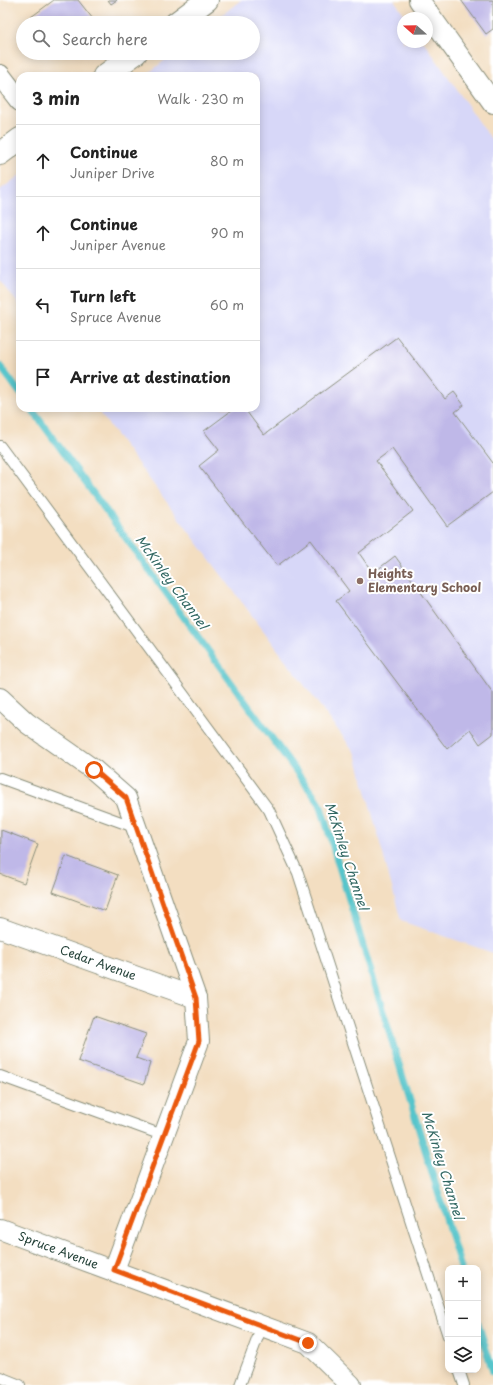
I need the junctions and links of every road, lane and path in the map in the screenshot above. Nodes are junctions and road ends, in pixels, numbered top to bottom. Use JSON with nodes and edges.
{"nodes":[{"id":1,"x":207,"y":0,"type":"edge"},
{"id":2,"x":419,"y":0,"type":"edge"},
{"id":3,"x":185,"y":16,"type":"edge"},
{"id":4,"x":126,"y":60,"type":"edge"},
{"id":5,"x":110,"y":72,"type":"edge"},
{"id":6,"x":0,"y":75,"type":"edge"},
{"id":7,"x":16,"y":96,"type":"edge"},
{"id":8,"x":493,"y":103,"type":"edge"},
{"id":9,"x":16,"y":142,"type":"edge"},
{"id":10,"x":0,"y":154,"type":"edge"},
{"id":11,"x":0,"y":446,"type":"edge"},
{"id":12,"x":0,"y":698,"type":"edge"},
{"id":13,"x":0,"y":778,"type":"edge"},
{"id":14,"x":137,"y":828,"type":"junction"},
{"id":15,"x":0,"y":928,"type":"edge"},
{"id":16,"x":196,"y":998,"type":"junction"},
{"id":17,"x":0,"y":1076,"type":"edge"},
{"id":18,"x":165,"y":1136,"type":"junction"},
{"id":19,"x":0,"y":1229,"type":"edge"},
{"id":20,"x":114,"y":1270,"type":"junction"},
{"id":21,"x":262,"y":1326,"type":"junction"},
{"id":22,"x":445,"y":1327,"type":"edge"},
{"id":23,"x":460,"y":1373,"type":"edge"},
{"id":24,"x":0,"y":1378,"type":"edge"},
{"id":25,"x":20,"y":1385,"type":"edge"},
{"id":26,"x":240,"y":1385,"type":"edge"},
{"id":27,"x":351,"y":1385,"type":"edge"},
{"id":28,"x":464,"y":1385,"type":"edge"}],
"edges":[{"from":1,"to":3,"type":"main road"},
{"from":2,"to":8,"type":"street"},
{"from":4,"to":5,"type":"main road"},
{"from":6,"to":7,"type":"street"},
{"from":9,"to":10,"type":"main road"},
{"from":11,"to":22,"type":"lane"},
{"from":12,"to":14,"type":"street"},
{"from":13,"to":14,"type":"lane"},
{"from":14,"to":16,"type":"street"},
{"from":15,"to":16,"type":"street","name":"Cedar Avenue"},
{"from":16,"to":18,"type":"street"},
{"from":17,"to":18,"type":"lane"},
{"from":18,"to":20,"type":"street"},
{"from":19,"to":20,"type":"street","name":"Spruce Avenue"},
{"from":20,"to":21,"type":"street","name":"Spruce Avenue"},
{"from":21,"to":26,"type":"lane"},
{"from":21,"to":27,"type":"street","name":"Spruce Avenue"},
{"from":23,"to":28,"type":"lane"},
{"from":24,"to":25,"type":"lane"}]}
